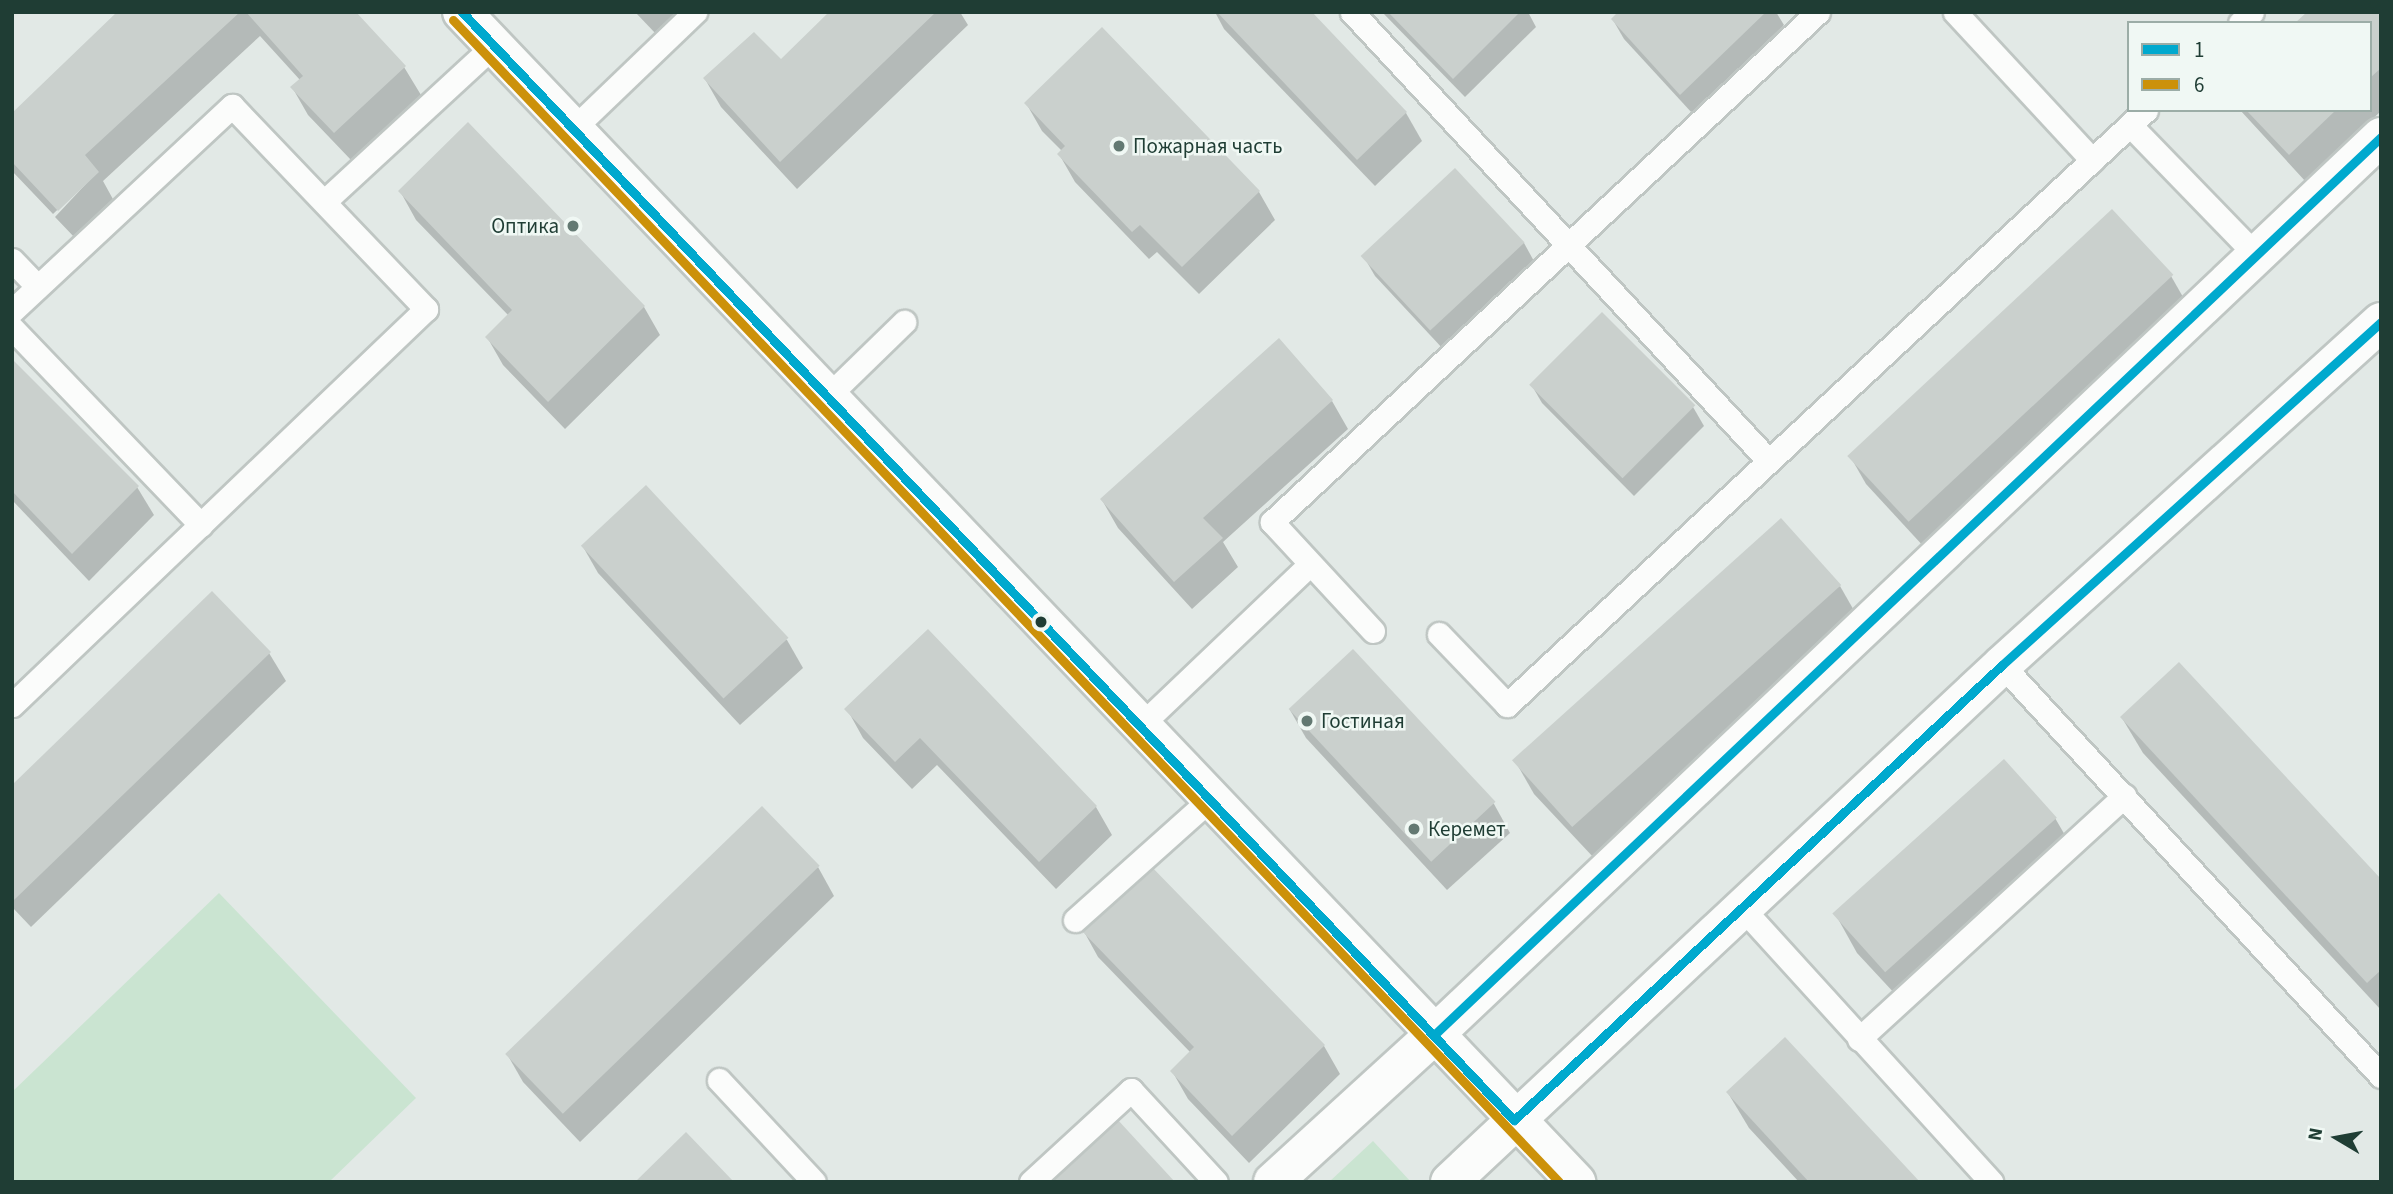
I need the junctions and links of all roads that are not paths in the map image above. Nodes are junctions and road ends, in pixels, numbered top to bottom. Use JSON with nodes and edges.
{"nodes":[{"id":1,"x":462,"y":12,"type":"edge"},
{"id":2,"x":695,"y":12,"type":"edge"},
{"id":3,"x":1352,"y":12,"type":"edge"},
{"id":4,"x":1818,"y":12,"type":"edge"},
{"id":5,"x":1955,"y":12,"type":"edge"},
{"id":6,"x":494,"y":45,"type":"junction"},
{"id":7,"x":2138,"y":118,"type":"edge"},
{"id":8,"x":573,"y":128,"type":"junction"},
{"id":9,"x":2381,"y":137,"type":"edge"},
{"id":10,"x":2092,"y":160,"type":"junction"},
{"id":11,"x":325,"y":201,"type":"junction"},
{"id":12,"x":1568,"y":245,"type":"junction"},
{"id":13,"x":2254,"y":253,"type":"junction"},
{"id":14,"x":12,"y":260,"type":"edge"},
{"id":15,"x":36,"y":285,"type":"junction"},
{"id":16,"x":12,"y":311,"type":"edge"},
{"id":17,"x":2381,"y":321,"type":"edge"},
{"id":18,"x":904,"y":322,"type":"dead end"},
{"id":19,"x":12,"y":328,"type":"edge"},
{"id":20,"x":829,"y":395,"type":"junction"},
{"id":21,"x":1769,"y":461,"type":"junction"},
{"id":22,"x":201,"y":525,"type":"junction"},
{"id":23,"x":1310,"y":564,"type":"junction"},
{"id":24,"x":1373,"y":631,"type":"dead end"},
{"id":25,"x":1439,"y":634,"type":"dead end"},
{"id":26,"x":2002,"y":665,"type":"junction"},
{"id":27,"x":12,"y":705,"type":"edge"},
{"id":28,"x":1139,"y":727,"type":"junction"},
{"id":29,"x":2124,"y":796,"type":"junction"},
{"id":30,"x":1209,"y":800,"type":"junction"},
{"id":31,"x":1743,"y":909,"type":"junction"},
{"id":32,"x":1075,"y":920,"type":"dead end"},
{"id":33,"x":1434,"y":1035,"type":"junction"},
{"id":34,"x":1859,"y":1039,"type":"junction"},
{"id":35,"x":2381,"y":1076,"type":"edge"},
{"id":36,"x":719,"y":1080,"type":"dead end"},
{"id":37,"x":1514,"y":1120,"type":"junction"},
{"id":38,"x":814,"y":1182,"type":"edge"},
{"id":39,"x":1031,"y":1182,"type":"edge"},
{"id":40,"x":1216,"y":1182,"type":"edge"},
{"id":41,"x":1273,"y":1182,"type":"edge"},
{"id":42,"x":1450,"y":1182,"type":"edge"},
{"id":43,"x":1576,"y":1182,"type":"edge"},
{"id":44,"x":1991,"y":1182,"type":"edge"}],
"edges":[{"from":1,"to":6,"type":"street"},
{"from":2,"to":8,"type":"lane"},
{"from":3,"to":12,"type":"lane"},
{"from":4,"to":12,"type":"lane"},
{"from":5,"to":10,"type":"lane"},
{"from":6,"to":8,"type":"street"},
{"from":6,"to":11,"type":"lane"},
{"from":7,"to":10,"type":"lane"},
{"from":7,"to":13,"type":"lane"},
{"from":8,"to":20,"type":"street"},
{"from":9,"to":13,"type":"street"},
{"from":10,"to":21,"type":"lane"},
{"from":11,"to":15,"type":"lane"},
{"from":11,"to":22,"type":"lane"},
{"from":12,"to":21,"type":"lane"},
{"from":12,"to":23,"type":"lane"},
{"from":13,"to":33,"type":"street"},
{"from":14,"to":15,"type":"lane"},
{"from":15,"to":16,"type":"lane"},
{"from":17,"to":26,"type":"street"},
{"from":18,"to":20,"type":"lane"},
{"from":19,"to":22,"type":"lane"},
{"from":20,"to":28,"type":"street"},
{"from":21,"to":25,"type":"lane"},
{"from":22,"to":27,"type":"lane"},
{"from":23,"to":24,"type":"lane"},
{"from":23,"to":28,"type":"lane"},
{"from":26,"to":29,"type":"lane"},
{"from":26,"to":31,"type":"street"},
{"from":28,"to":30,"type":"street"},
{"from":29,"to":34,"type":"lane"},
{"from":29,"to":35,"type":"lane"},
{"from":30,"to":32,"type":"lane"},
{"from":30,"to":33,"type":"street"},
{"from":31,"to":34,"type":"lane"},
{"from":31,"to":37,"type":"street"},
{"from":33,"to":37,"type":"street"},
{"from":33,"to":41,"type":"street"},
{"from":34,"to":44,"type":"lane"},
{"from":36,"to":38,"type":"lane"},
{"from":37,"to":42,"type":"street"},
{"from":37,"to":43,"type":"street"},
{"from":39,"to":40,"type":"lane"}]}
